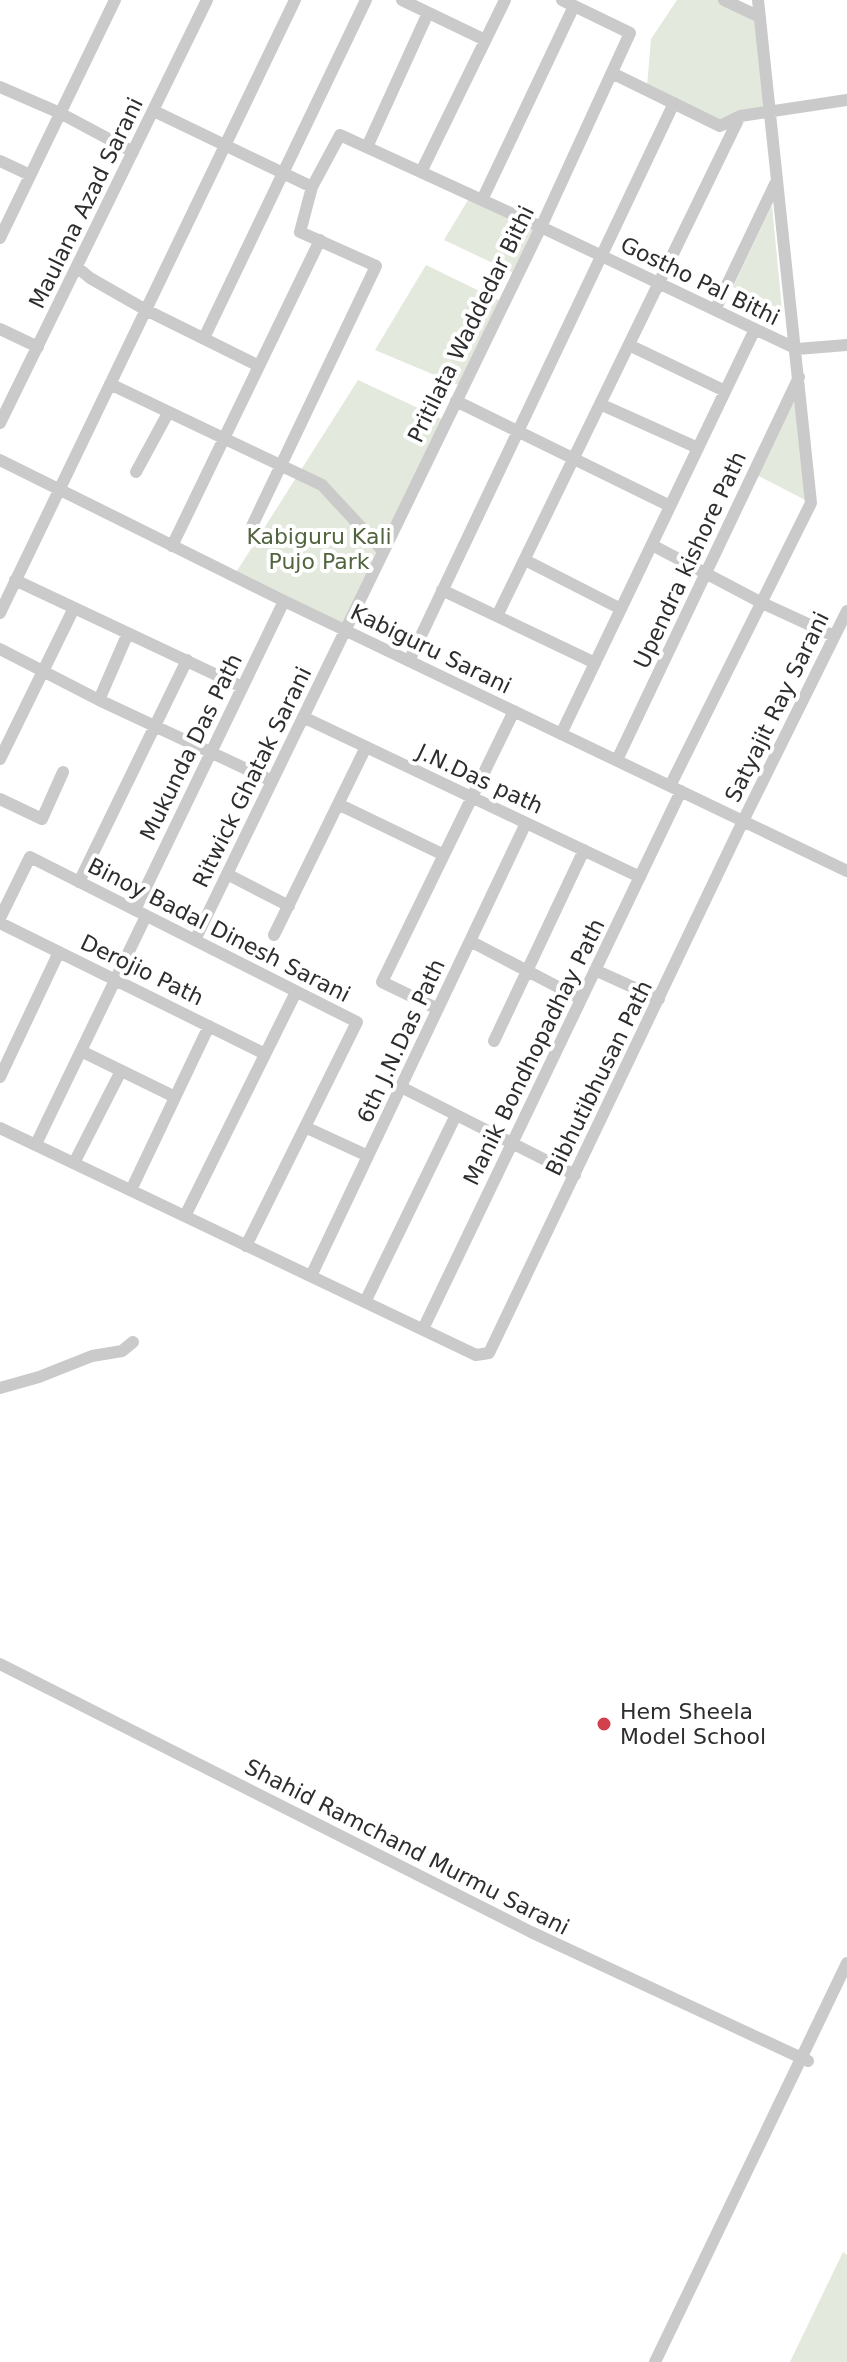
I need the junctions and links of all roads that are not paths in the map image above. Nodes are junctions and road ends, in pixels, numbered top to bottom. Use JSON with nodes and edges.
{"nodes":[{"id":1,"x":115,"y":0,"type":"edge"},
{"id":2,"x":207,"y":0,"type":"edge"},
{"id":3,"x":295,"y":0,"type":"edge"},
{"id":4,"x":366,"y":0,"type":"edge"},
{"id":5,"x":402,"y":0,"type":"edge"},
{"id":6,"x":505,"y":0,"type":"edge"},
{"id":7,"x":724,"y":0,"type":"edge"},
{"id":8,"x":758,"y":0,"type":"edge"},
{"id":9,"x":568,"y":3,"type":"edge"},
{"id":10,"x":428,"y":13,"type":"junction"},
{"id":11,"x":760,"y":17,"type":"junction"},
{"id":12,"x":485,"y":40,"type":"junction"},
{"id":13,"x":612,"y":73,"type":"junction"},
{"id":14,"x":0,"y":87,"type":"edge"},
{"id":15,"x":847,"y":100,"type":"edge"},
{"id":16,"x":674,"y":103,"type":"junction"},
{"id":17,"x":770,"y":110,"type":"junction"},
{"id":18,"x":154,"y":111,"type":"junction"},
{"id":19,"x":60,"y":113,"type":"junction"},
{"id":20,"x":740,"y":116,"type":"junction"},
{"id":21,"x":226,"y":144,"type":"junction"},
{"id":22,"x":367,"y":147,"type":"junction"},
{"id":23,"x":133,"y":152,"type":"junction"},
{"id":24,"x":0,"y":161,"type":"edge"},
{"id":25,"x":421,"y":172,"type":"junction"},
{"id":26,"x":283,"y":173,"type":"junction"},
{"id":27,"x":30,"y":175,"type":"junction"},
{"id":28,"x":777,"y":180,"type":"junction"},
{"id":29,"x":312,"y":187,"type":"junction"},
{"id":30,"x":482,"y":200,"type":"junction"},
{"id":31,"x":541,"y":227,"type":"junction"},
{"id":32,"x":1,"y":232,"type":"edge"},
{"id":33,"x":320,"y":240,"type":"junction"},
{"id":34,"x":601,"y":256,"type":"junction"},
{"id":35,"x":77,"y":267,"type":"junction"},
{"id":36,"x":659,"y":283,"type":"junction"},
{"id":37,"x":146,"y":310,"type":"junction"},
{"id":38,"x":715,"y":310,"type":"junction"},
{"id":39,"x":0,"y":329,"type":"edge"},
{"id":40,"x":755,"y":329,"type":"junction"},
{"id":41,"x":204,"y":338,"type":"junction"},
{"id":42,"x":629,"y":345,"type":"junction"},
{"id":43,"x":847,"y":345,"type":"edge"},
{"id":44,"x":38,"y":347,"type":"junction"},
{"id":45,"x":797,"y":349,"type":"junction"},
{"id":46,"x":259,"y":366,"type":"junction"},
{"id":47,"x":799,"y":376,"type":"junction"},
{"id":48,"x":110,"y":384,"type":"junction"},
{"id":49,"x":725,"y":391,"type":"junction"},
{"id":50,"x":456,"y":401,"type":"junction"},
{"id":51,"x":600,"y":404,"type":"junction"},
{"id":52,"x":168,"y":413,"type":"junction"},
{"id":53,"x":0,"y":423,"type":"edge"},
{"id":54,"x":518,"y":431,"type":"junction"},
{"id":55,"x":224,"y":440,"type":"junction"},
{"id":56,"x":698,"y":448,"type":"junction"},
{"id":57,"x":574,"y":459,"type":"junction"},
{"id":58,"x":0,"y":460,"type":"edge"},
{"id":59,"x":280,"y":467,"type":"junction"},
{"id":60,"x":136,"y":472,"type":"dead end"},
{"id":61,"x":58,"y":491,"type":"junction"},
{"id":62,"x":670,"y":506,"type":"junction"},
{"id":63,"x":252,"y":526,"type":"dead end"},
{"id":64,"x":652,"y":545,"type":"junction"},
{"id":65,"x":172,"y":546,"type":"junction"},
{"id":66,"x":383,"y":551,"type":"junction"},
{"id":67,"x":525,"y":560,"type":"junction"},
{"id":68,"x":706,"y":573,"type":"junction"},
{"id":69,"x":15,"y":580,"type":"junction"},
{"id":70,"x":442,"y":590,"type":"junction"},
{"id":71,"x":284,"y":601,"type":"junction"},
{"id":72,"x":762,"y":603,"type":"junction"},
{"id":73,"x":74,"y":608,"type":"junction"},
{"id":74,"x":621,"y":609,"type":"junction"},
{"id":75,"x":847,"y":611,"type":"edge"},
{"id":76,"x":0,"y":613,"type":"edge"},
{"id":77,"x":497,"y":616,"type":"junction"},
{"id":78,"x":345,"y":630,"type":"junction"},
{"id":79,"x":128,"y":633,"type":"junction"},
{"id":80,"x":834,"y":636,"type":"junction"},
{"id":81,"x":0,"y":649,"type":"edge"},
{"id":82,"x":187,"y":660,"type":"junction"},
{"id":83,"x":409,"y":661,"type":"junction"},
{"id":84,"x":595,"y":663,"type":"junction"},
{"id":85,"x":43,"y":669,"type":"junction"},
{"id":86,"x":242,"y":687,"type":"junction"},
{"id":87,"x":99,"y":700,"type":"junction"},
{"id":88,"x":514,"y":711,"type":"junction"},
{"id":89,"x":303,"y":717,"type":"junction"},
{"id":90,"x":155,"y":726,"type":"junction"},
{"id":91,"x":561,"y":734,"type":"junction"},
{"id":92,"x":366,"y":747,"type":"junction"},
{"id":93,"x":210,"y":753,"type":"junction"},
{"id":94,"x":0,"y":759,"type":"edge"},
{"id":95,"x":617,"y":760,"type":"junction"},
{"id":96,"x":63,"y":772,"type":"dead end"},
{"id":97,"x":272,"y":781,"type":"junction"},
{"id":98,"x":675,"y":788,"type":"junction"},
{"id":99,"x":472,"y":797,"type":"junction"},
{"id":100,"x":0,"y":799,"type":"edge"},
{"id":101,"x":338,"y":804,"type":"junction"},
{"id":102,"x":743,"y":821,"type":"junction"},
{"id":103,"x":526,"y":823,"type":"junction"},
{"id":104,"x":584,"y":850,"type":"junction"},
{"id":105,"x":444,"y":855,"type":"junction"},
{"id":106,"x":847,"y":871,"type":"edge"},
{"id":107,"x":227,"y":874,"type":"junction"},
{"id":108,"x":640,"y":877,"type":"junction"},
{"id":109,"x":79,"y":882,"type":"junction"},
{"id":110,"x":289,"y":906,"type":"junction"},
{"id":111,"x":141,"y":913,"type":"junction"},
{"id":112,"x":0,"y":920,"type":"edge"},
{"id":113,"x":274,"y":935,"type":"dead end"},
{"id":114,"x":195,"y":940,"type":"junction"},
{"id":115,"x":470,"y":941,"type":"junction"},
{"id":116,"x":59,"y":952,"type":"junction"},
{"id":117,"x":595,"y":970,"type":"junction"},
{"id":118,"x":527,"y":971,"type":"junction"},
{"id":119,"x":115,"y":980,"type":"junction"},
{"id":120,"x":296,"y":992,"type":"junction"},
{"id":121,"x":581,"y":999,"type":"junction"},
{"id":122,"x":659,"y":999,"type":"junction"},
{"id":123,"x":438,"y":1009,"type":"junction"},
{"id":124,"x":209,"y":1026,"type":"junction"},
{"id":125,"x":494,"y":1041,"type":"dead end"},
{"id":126,"x":81,"y":1051,"type":"junction"},
{"id":127,"x":265,"y":1054,"type":"junction"},
{"id":128,"x":121,"y":1071,"type":"junction"},
{"id":129,"x":0,"y":1077,"type":"edge"},
{"id":130,"x":401,"y":1087,"type":"junction"},
{"id":131,"x":175,"y":1097,"type":"junction"},
{"id":132,"x":456,"y":1115,"type":"junction"},
{"id":133,"x":305,"y":1127,"type":"junction"},
{"id":134,"x":0,"y":1128,"type":"edge"},
{"id":135,"x":36,"y":1144,"type":"junction"},
{"id":136,"x":512,"y":1144,"type":"junction"},
{"id":137,"x":368,"y":1156,"type":"junction"},
{"id":138,"x":74,"y":1163,"type":"junction"},
{"id":139,"x":575,"y":1175,"type":"junction"},
{"id":140,"x":131,"y":1190,"type":"junction"},
{"id":141,"x":185,"y":1216,"type":"junction"},
{"id":142,"x":246,"y":1246,"type":"junction"},
{"id":143,"x":311,"y":1276,"type":"junction"},
{"id":144,"x":365,"y":1302,"type":"junction"},
{"id":145,"x":423,"y":1329,"type":"junction"},
{"id":146,"x":133,"y":1342,"type":"dead end"},
{"id":147,"x":0,"y":1388,"type":"edge"},
{"id":148,"x":0,"y":1664,"type":"edge"},
{"id":149,"x":847,"y":1963,"type":"edge"},
{"id":150,"x":844,"y":1984,"type":"edge"},
{"id":151,"x":804,"y":2059,"type":"junction"},
{"id":152,"x":655,"y":2362,"type":"edge"},
{"id":153,"x":663,"y":2362,"type":"edge"}],
"edges":[{"from":1,"to":19,"type":"street"},
{"from":2,"to":18,"type":"street","name":"Maulana Azad Sarani"},
{"from":3,"to":21,"type":"street"},
{"from":4,"to":26,"type":"street"},
{"from":5,"to":10,"type":"street"},
{"from":6,"to":12,"type":"street"},
{"from":7,"to":11,"type":"street"},
{"from":8,"to":11,"type":"street","name":"Manik Bondhopadhay Path"},
{"from":9,"to":13,"type":"street","name":"Pritilata Waddedar Bithi"},
{"from":9,"to":30,"type":"street"},
{"from":10,"to":12,"type":"street"},
{"from":10,"to":22,"type":"street"},
{"from":11,"to":17,"type":"street","name":"Manik Bondhopadhay Path"},
{"from":12,"to":25,"type":"street"},
{"from":13,"to":16,"type":"street"},
{"from":13,"to":31,"type":"street","name":"Pritilata Waddedar Bithi"},
{"from":14,"to":19,"type":"street"},
{"from":15,"to":17,"type":"street"},
{"from":16,"to":20,"type":"street"},
{"from":16,"to":34,"type":"street"},
{"from":17,"to":20,"type":"street"},
{"from":17,"to":28,"type":"street","name":"Manik Bondhopadhay Path"},
{"from":18,"to":21,"type":"street"},
{"from":18,"to":23,"type":"street","name":"Maulana Azad Sarani"},
{"from":19,"to":23,"type":"street"},
{"from":19,"to":27,"type":"street"},
{"from":20,"to":36,"type":"street"},
{"from":21,"to":26,"type":"street"},
{"from":21,"to":37,"type":"street"},
{"from":22,"to":25,"type":"street","name":"Gostho Pal Bithi"},
{"from":22,"to":29,"type":"street","name":"Gostho Pal Bithi"},
{"from":23,"to":35,"type":"street","name":"Maulana Azad Sarani"},
{"from":24,"to":27,"type":"street"},
{"from":25,"to":30,"type":"street","name":"Gostho Pal Bithi"},
{"from":26,"to":29,"type":"street"},
{"from":26,"to":41,"type":"street"},
{"from":27,"to":32,"type":"street"},
{"from":28,"to":38,"type":"street"},
{"from":28,"to":45,"type":"street","name":"Manik Bondhopadhay Path"},
{"from":29,"to":33,"type":"street"},
{"from":30,"to":31,"type":"street","name":"Gostho Pal Bithi"},
{"from":31,"to":34,"type":"street","name":"Gostho Pal Bithi"},
{"from":31,"to":50,"type":"street","name":"Pritilata Waddedar Bithi"},
{"from":33,"to":46,"type":"street"},
{"from":33,"to":59,"type":"street"},
{"from":34,"to":36,"type":"street","name":"Gostho Pal Bithi"},
{"from":34,"to":54,"type":"street"},
{"from":35,"to":37,"type":"street"},
{"from":35,"to":44,"type":"street","name":"Maulana Azad Sarani"},
{"from":36,"to":38,"type":"street","name":"Gostho Pal Bithi"},
{"from":36,"to":42,"type":"street"},
{"from":37,"to":41,"type":"street"},
{"from":37,"to":48,"type":"street"},
{"from":38,"to":40,"type":"street","name":"Gostho Pal Bithi"},
{"from":39,"to":44,"type":"street"},
{"from":40,"to":45,"type":"street","name":"Gostho Pal Bithi"},
{"from":40,"to":49,"type":"street"},
{"from":41,"to":46,"type":"street"},
{"from":42,"to":49,"type":"street"},
{"from":42,"to":51,"type":"street"},
{"from":43,"to":45,"type":"street","name":"Gostho Pal Bithi"},
{"from":44,"to":53,"type":"street","name":"Maulana Azad Sarani"},
{"from":45,"to":47,"type":"street","name":"Manik Bondhopadhay Path"},
{"from":46,"to":55,"type":"street"},
{"from":47,"to":68,"type":"street","name":"Upendra kishore Path"},
{"from":47,"to":72,"type":"street","name":"Manik Bondhopadhay Path"},
{"from":48,"to":52,"type":"street"},
{"from":48,"to":61,"type":"street"},
{"from":49,"to":56,"type":"street"},
{"from":50,"to":54,"type":"street"},
{"from":50,"to":66,"type":"street","name":"Pritilata Waddedar Bithi"},
{"from":51,"to":56,"type":"street"},
{"from":51,"to":57,"type":"street"},
{"from":52,"to":55,"type":"street"},
{"from":52,"to":60,"type":"street"},
{"from":54,"to":57,"type":"street"},
{"from":54,"to":70,"type":"street"},
{"from":55,"to":59,"type":"street"},
{"from":55,"to":65,"type":"street"},
{"from":56,"to":62,"type":"street"},
{"from":57,"to":62,"type":"street"},
{"from":57,"to":67,"type":"street"},
{"from":58,"to":61,"type":"street","name":"Kabiguru Sarani"},
{"from":59,"to":63,"type":"street"},
{"from":59,"to":66,"type":"street"},
{"from":61,"to":65,"type":"street","name":"Kabiguru Sarani"},
{"from":61,"to":69,"type":"street"},
{"from":62,"to":64,"type":"street"},
{"from":64,"to":68,"type":"street"},
{"from":64,"to":74,"type":"street"},
{"from":65,"to":71,"type":"street","name":"Kabiguru Sarani"},
{"from":66,"to":78,"type":"street","name":"Pritilata Waddedar Bithi"},
{"from":67,"to":74,"type":"street"},
{"from":67,"to":77,"type":"street"},
{"from":68,"to":72,"type":"street"},
{"from":68,"to":95,"type":"street","name":"Upendra kishore Path"},
{"from":69,"to":73,"type":"street"},
{"from":69,"to":76,"type":"street"},
{"from":70,"to":77,"type":"street"},
{"from":70,"to":83,"type":"street"},
{"from":71,"to":78,"type":"street","name":"Kabiguru Sarani"},
{"from":71,"to":86,"type":"street","name":"Mukunda Das Path"},
{"from":72,"to":80,"type":"street"},
{"from":72,"to":98,"type":"street","name":"Manik Bondhopadhay Path"},
{"from":73,"to":79,"type":"street"},
{"from":73,"to":85,"type":"street"},
{"from":74,"to":84,"type":"street"},
{"from":75,"to":80,"type":"street","name":"Satyajit Ray Sarani"},
{"from":77,"to":84,"type":"street"},
{"from":78,"to":83,"type":"street","name":"Kabiguru Sarani"},
{"from":78,"to":89,"type":"street","name":"Ritwick Ghatak Sarani"},
{"from":79,"to":82,"type":"street"},
{"from":79,"to":87,"type":"street"},
{"from":80,"to":102,"type":"street","name":"Satyajit Ray Sarani"},
{"from":81,"to":85,"type":"street"},
{"from":82,"to":86,"type":"street"},
{"from":82,"to":90,"type":"street"},
{"from":83,"to":88,"type":"street","name":"Kabiguru Sarani"},
{"from":84,"to":91,"type":"street"},
{"from":85,"to":87,"type":"street"},
{"from":85,"to":94,"type":"street"},
{"from":86,"to":93,"type":"street","name":"Mukunda Das Path"},
{"from":87,"to":90,"type":"street"},
{"from":88,"to":91,"type":"street","name":"Kabiguru Sarani"},
{"from":88,"to":99,"type":"street"},
{"from":89,"to":92,"type":"street","name":"J.N.Das path"},
{"from":89,"to":97,"type":"street","name":"Ritwick Ghatak Sarani"},
{"from":90,"to":93,"type":"street"},
{"from":90,"to":109,"type":"street"},
{"from":91,"to":95,"type":"street","name":"Kabiguru Sarani"},
{"from":92,"to":99,"type":"street","name":"J.N.Das path"},
{"from":92,"to":101,"type":"street"},
{"from":93,"to":97,"type":"street"},
{"from":93,"to":111,"type":"street","name":"Mukunda Das Path"},
{"from":95,"to":98,"type":"street","name":"Kabiguru Sarani"},
{"from":96,"to":100,"type":"street"},
{"from":97,"to":107,"type":"street","name":"Ritwick Ghatak Sarani"},
{"from":98,"to":102,"type":"street","name":"Kabiguru Sarani"},
{"from":98,"to":108,"type":"street","name":"Manik Bondhopadhay Path"},
{"from":99,"to":103,"type":"street","name":"J.N.Das path"},
{"from":99,"to":105,"type":"street"},
{"from":101,"to":105,"type":"street"},
{"from":101,"to":110,"type":"street"},
{"from":102,"to":106,"type":"street","name":"Kabiguru Sarani"},
{"from":102,"to":122,"type":"street","name":"Bibhutibhusan Path"},
{"from":103,"to":104,"type":"street","name":"J.N.Das path"},
{"from":103,"to":115,"type":"street","name":"6th J.N.Das Path"},
{"from":104,"to":108,"type":"street","name":"J.N.Das path"},
{"from":104,"to":118,"type":"street"},
{"from":105,"to":123,"type":"street"},
{"from":107,"to":110,"type":"street"},
{"from":107,"to":114,"type":"street","name":"Ritwick Ghatak Sarani"},
{"from":108,"to":117,"type":"street","name":"Manik Bondhopadhay Path"},
{"from":109,"to":111,"type":"street","name":"Binoy Badal Dinesh Sarani"},
{"from":109,"to":112,"type":"street","name":"Binoy Badal Dinesh Sarani"},
{"from":110,"to":113,"type":"street"},
{"from":111,"to":114,"type":"street","name":"Binoy Badal Dinesh Sarani"},
{"from":111,"to":119,"type":"street","name":"Mukunda Das Path"},
{"from":112,"to":116,"type":"street","name":"Derojio Path"},
{"from":114,"to":120,"type":"street","name":"Binoy Badal Dinesh Sarani"},
{"from":115,"to":118,"type":"street"},
{"from":115,"to":123,"type":"street","name":"6th J.N.Das Path"},
{"from":116,"to":119,"type":"street","name":"Derojio Path"},
{"from":116,"to":129,"type":"street"},
{"from":117,"to":121,"type":"street","name":"Manik Bondhopadhay Path"},
{"from":117,"to":122,"type":"street"},
{"from":118,"to":121,"type":"street"},
{"from":118,"to":125,"type":"street"},
{"from":119,"to":124,"type":"street","name":"Derojio Path"},
{"from":119,"to":126,"type":"street","name":"Mukunda Das Path"},
{"from":120,"to":127,"type":"street"},
{"from":120,"to":133,"type":"street","name":"Binoy Badal Dinesh Sarani"},
{"from":121,"to":136,"type":"street","name":"Manik Bondhopadhay Path"},
{"from":122,"to":139,"type":"street","name":"Bibhutibhusan Path"},
{"from":123,"to":130,"type":"street","name":"6th J.N.Das Path"},
{"from":124,"to":127,"type":"street","name":"Derojio Path"},
{"from":124,"to":131,"type":"street"},
{"from":126,"to":128,"type":"street"},
{"from":126,"to":135,"type":"street","name":"Mukunda Das Path"},
{"from":127,"to":141,"type":"street"},
{"from":128,"to":131,"type":"street"},
{"from":128,"to":138,"type":"street"},
{"from":130,"to":132,"type":"street"},
{"from":130,"to":137,"type":"street","name":"6th J.N.Das Path"},
{"from":131,"to":140,"type":"street"},
{"from":132,"to":136,"type":"street"},
{"from":132,"to":144,"type":"street"},
{"from":133,"to":137,"type":"street"},
{"from":133,"to":142,"type":"street","name":"Binoy Badal Dinesh Sarani"},
{"from":134,"to":135,"type":"street"},
{"from":135,"to":138,"type":"street"},
{"from":136,"to":139,"type":"street"},
{"from":136,"to":145,"type":"street","name":"Manik Bondhopadhay Path"},
{"from":137,"to":143,"type":"street","name":"6th J.N.Das Path"},
{"from":138,"to":140,"type":"street"},
{"from":139,"to":145,"type":"street","name":"Bibhutibhusan Path"},
{"from":140,"to":141,"type":"street"},
{"from":141,"to":142,"type":"street"},
{"from":142,"to":143,"type":"street"},
{"from":143,"to":144,"type":"street"},
{"from":144,"to":145,"type":"street"},
{"from":146,"to":147,"type":"street"},
{"from":148,"to":151,"type":"street","name":"Shahid Ramchand Murmu Sarani"},
{"from":149,"to":150,"type":"street"},
{"from":150,"to":151,"type":"street"},
{"from":151,"to":152,"type":"street"},
{"from":151,"to":153,"type":"street"}]}
